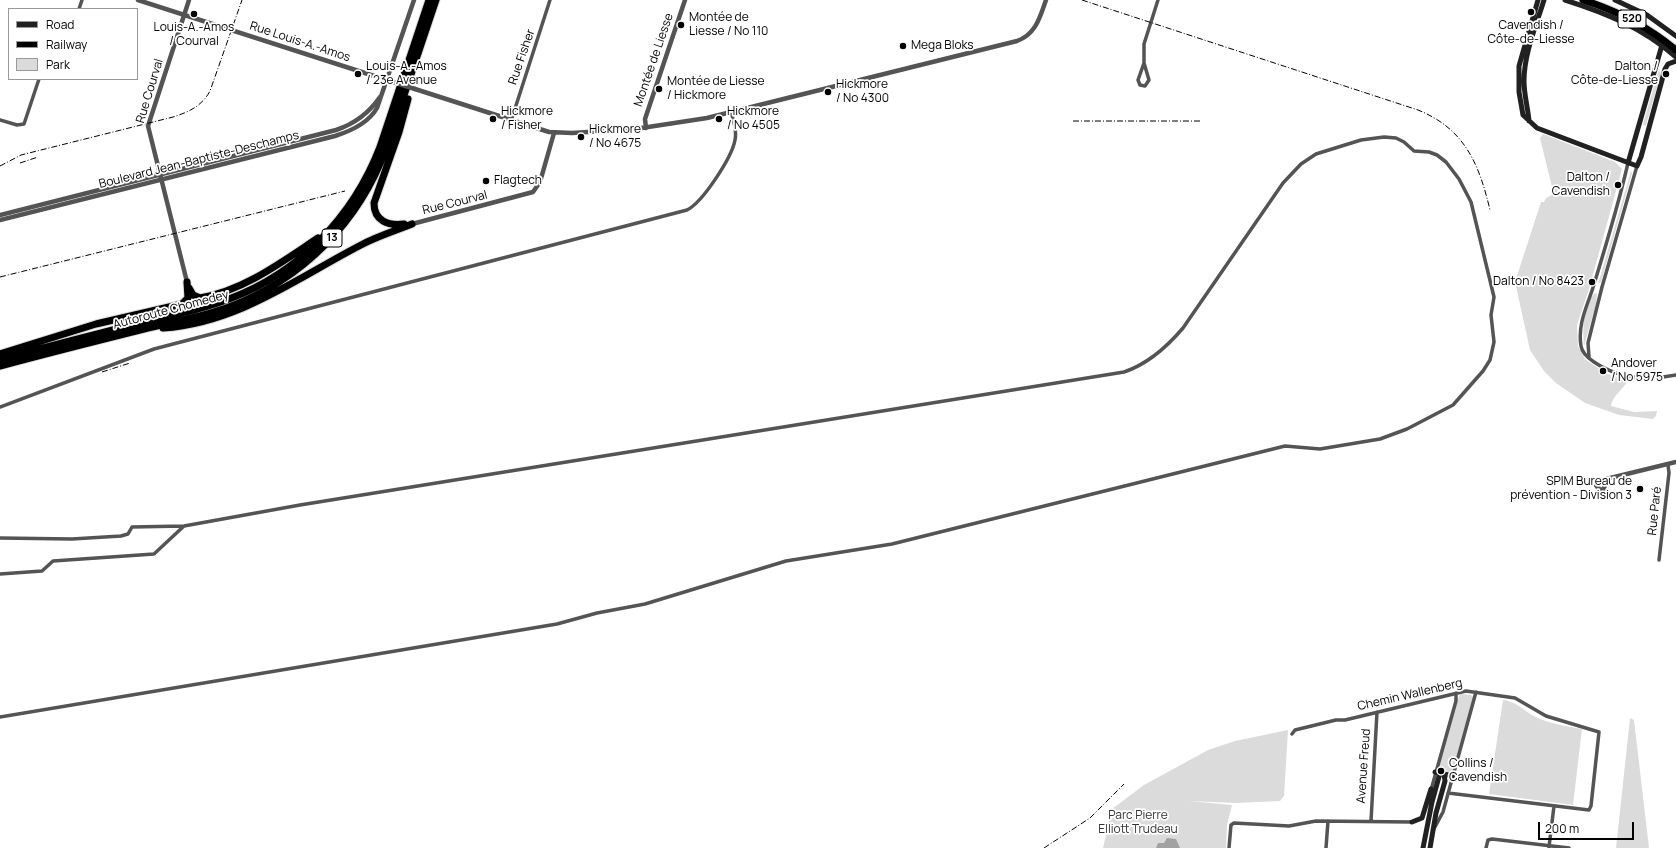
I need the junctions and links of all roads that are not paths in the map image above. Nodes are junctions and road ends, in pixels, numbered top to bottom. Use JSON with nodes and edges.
{"nodes":[{"id":1,"x":138,"y":0,"type":"edge"},
{"id":2,"x":189,"y":0,"type":"edge"},
{"id":3,"x":414,"y":0,"type":"edge"},
{"id":4,"x":429,"y":0,"type":"edge"},
{"id":5,"x":436,"y":0,"type":"edge"},
{"id":6,"x":550,"y":0,"type":"edge"},
{"id":7,"x":685,"y":0,"type":"edge"},
{"id":8,"x":1046,"y":0,"type":"edge"},
{"id":9,"x":1158,"y":0,"type":"edge"},
{"id":10,"x":1538,"y":0,"type":"edge"},
{"id":11,"x":1544,"y":0,"type":"edge"},
{"id":12,"x":1565,"y":0,"type":"edge"},
{"id":13,"x":1582,"y":0,"type":"edge"},
{"id":14,"x":1598,"y":0,"type":"edge"},
{"id":15,"x":1615,"y":0,"type":"edge"},
{"id":16,"x":185,"y":15,"type":"junction"},
{"id":17,"x":1676,"y":36,"type":"edge"},
{"id":18,"x":1676,"y":44,"type":"edge"},
{"id":19,"x":1662,"y":45,"type":"junction"},
{"id":20,"x":420,"y":50,"type":"junction"},
{"id":21,"x":1676,"y":50,"type":"edge"},
{"id":22,"x":1676,"y":57,"type":"edge"},
{"id":23,"x":1676,"y":61,"type":"edge"},
{"id":24,"x":1144,"y":63,"type":"junction"},
{"id":25,"x":40,"y":80,"type":"edge"},
{"id":26,"x":387,"y":80,"type":"junction"},
{"id":27,"x":731,"y":112,"type":"junction"},
{"id":28,"x":0,"y":120,"type":"edge"},
{"id":29,"x":511,"y":121,"type":"junction"},
{"id":30,"x":1529,"y":121,"type":"junction"},
{"id":31,"x":646,"y":128,"type":"junction"},
{"id":32,"x":554,"y":133,"type":"junction"},
{"id":33,"x":1628,"y":163,"type":"junction"},
{"id":34,"x":1637,"y":166,"type":"junction"},
{"id":35,"x":161,"y":177,"type":"junction"},
{"id":36,"x":108,"y":190,"type":"junction"},
{"id":37,"x":0,"y":214,"type":"edge"},
{"id":38,"x":0,"y":220,"type":"edge"},
{"id":39,"x":412,"y":224,"type":"junction"},
{"id":40,"x":329,"y":231,"type":"junction"},
{"id":41,"x":187,"y":282,"type":"junction"},
{"id":42,"x":147,"y":329,"type":"junction"},
{"id":43,"x":0,"y":354,"type":"edge"},
{"id":44,"x":1589,"y":358,"type":"junction"},
{"id":45,"x":0,"y":359,"type":"edge"},
{"id":46,"x":0,"y":366,"type":"edge"},
{"id":47,"x":1676,"y":375,"type":"edge"},
{"id":48,"x":0,"y":407,"type":"edge"},
{"id":49,"x":1676,"y":462,"type":"edge"},
{"id":50,"x":1668,"y":465,"type":"junction"},
{"id":51,"x":1606,"y":480,"type":"dead end"},
{"id":52,"x":184,"y":526,"type":"junction"},
{"id":53,"x":0,"y":538,"type":"edge"},
{"id":54,"x":1659,"y":560,"type":"dead end"},
{"id":55,"x":0,"y":574,"type":"edge"},
{"id":56,"x":1476,"y":692,"type":"junction"},
{"id":57,"x":1456,"y":693,"type":"junction"},
{"id":58,"x":1376,"y":712,"type":"junction"},
{"id":59,"x":0,"y":717,"type":"edge"},
{"id":60,"x":1292,"y":734,"type":"dead end"},
{"id":61,"x":1440,"y":773,"type":"junction"},
{"id":62,"x":1453,"y":776,"type":"junction"},
{"id":63,"x":1431,"y":790,"type":"junction"},
{"id":64,"x":1448,"y":793,"type":"junction"},
{"id":65,"x":1554,"y":806,"type":"junction"},
{"id":66,"x":1328,"y":821,"type":"junction"},
{"id":67,"x":1371,"y":821,"type":"junction"},
{"id":68,"x":1412,"y":822,"type":"junction"},
{"id":69,"x":1428,"y":822,"type":"junction"},
{"id":70,"x":1434,"y":828,"type":"junction"},
{"id":71,"x":1426,"y":831,"type":"junction"},
{"id":72,"x":1549,"y":847,"type":"edge"},
{"id":73,"x":1229,"y":848,"type":"edge"},
{"id":74,"x":1326,"y":848,"type":"edge"},
{"id":75,"x":1423,"y":848,"type":"edge"},
{"id":76,"x":1430,"y":848,"type":"edge"},
{"id":77,"x":1486,"y":848,"type":"edge"},
{"id":78,"x":1569,"y":848,"type":"edge"}],
"edges":[{"from":1,"to":16,"type":"street","name":"Rue Louis-A.-Amos"},
{"from":2,"to":16,"type":"street","name":"Rue Courval"},
{"from":3,"to":26,"type":"street","name":"Boulevard Jean-Baptiste-Deschamps"},
{"from":4,"to":40,"type":"highway","name":"Autoroute Chomedey","number":"13"},
{"from":5,"to":20,"type":"highway","name":"Autoroute Chomedey","number":"13"},
{"from":6,"to":29,"type":"street","name":"Rue Fisher"},
{"from":7,"to":31,"type":"street","name":"Montée de Liesse"},
{"from":8,"to":27,"type":"street","name":"Rue Louis-A.-Amos"},
{"from":9,"to":24,"type":"street"},
{"from":10,"to":30,"type":"main road"},
{"from":11,"to":30,"type":"main road"},
{"from":12,"to":19,"type":"main road"},
{"from":13,"to":21,"type":"highway","number":"520"},
{"from":14,"to":18,"type":"highway","number":"520"},
{"from":15,"to":17,"type":"main road"},
{"from":16,"to":26,"type":"street","name":"Rue Louis-A.-Amos"},
{"from":16,"to":35,"type":"street","name":"Rue Courval"},
{"from":19,"to":22,"type":"main road"},
{"from":19,"to":33,"type":"main road"},
{"from":20,"to":39,"type":"highway"},
{"from":20,"to":42,"type":"highway","name":"Autoroute Chomedey","number":"13"},
{"from":23,"to":34,"type":"main road"},
{"from":24,"to":24,"type":"street"},
{"from":25,"to":28,"type":"street"},
{"from":26,"to":29,"type":"street","name":"Rue Louis-A.-Amos","bridge":true},
{"from":26,"to":35,"type":"street","name":"Boulevard Jean-Baptiste-Deschamps"},
{"from":27,"to":31,"type":"street","name":"Rue Louis-A.-Amos"},
{"from":27,"to":48,"type":"street"},
{"from":29,"to":32,"type":"street","name":"Rue Louis-A.-Amos"},
{"from":30,"to":33,"type":"main road"},
{"from":31,"to":32,"type":"street","name":"Rue Louis-A.-Amos"},
{"from":32,"to":39,"type":"street","name":"Rue Courval"},
{"from":33,"to":34,"type":"main road"},
{"from":33,"to":44,"type":"street"},
{"from":34,"to":44,"type":"street"},
{"from":35,"to":36,"type":"street","name":"Boulevard Jean-Baptiste-Deschamps"},
{"from":35,"to":41,"type":"street","name":"Rue Courval"},
{"from":36,"to":37,"type":"street","name":"Boulevard Jean-Baptiste-Deschamps"},
{"from":36,"to":38,"type":"street","name":"Boulevard Jean-Baptiste-Deschamps"},
{"from":39,"to":42,"type":"highway"},
{"from":40,"to":41,"type":"highway"},
{"from":40,"to":45,"type":"highway","name":"Autoroute Chomedey","number":"13"},
{"from":41,"to":43,"type":"highway"},
{"from":42,"to":46,"type":"highway","name":"Autoroute Chomedey","number":"13"},
{"from":44,"to":47,"type":"street"},
{"from":49,"to":50,"type":"street"},
{"from":50,"to":51,"type":"street"},
{"from":50,"to":54,"type":"street","name":"Rue Paré"},
{"from":52,"to":53,"type":"street"},
{"from":52,"to":55,"type":"street"},
{"from":52,"to":59,"type":"street"},
{"from":56,"to":57,"type":"street","name":"Chemin Wallenberg"},
{"from":56,"to":62,"type":"street"},
{"from":56,"to":65,"type":"street","name":"Chemin Wallenberg"},
{"from":57,"to":58,"type":"street","name":"Chemin Wallenberg"},
{"from":57,"to":61,"type":"street"},
{"from":58,"to":60,"type":"street","name":"Chemin Wallenberg"},
{"from":58,"to":67,"type":"street","name":"Avenue Freud"},
{"from":61,"to":62,"type":"main road"},
{"from":61,"to":63,"type":"street"},
{"from":61,"to":69,"type":"main road"},
{"from":61,"to":70,"type":"main road"},
{"from":62,"to":64,"type":"street"},
{"from":63,"to":68,"type":"main road"},
{"from":63,"to":69,"type":"street"},
{"from":64,"to":65,"type":"street"},
{"from":64,"to":70,"type":"street"},
{"from":65,"to":72,"type":"street"},
{"from":66,"to":67,"type":"street"},
{"from":66,"to":73,"type":"street"},
{"from":66,"to":74,"type":"street"},
{"from":67,"to":68,"type":"street"},
{"from":68,"to":71,"type":"main road"},
{"from":69,"to":71,"type":"main road"},
{"from":70,"to":76,"type":"main road"},
{"from":71,"to":75,"type":"main road"},
{"from":72,"to":77,"type":"street"},
{"from":72,"to":78,"type":"street"}]}
